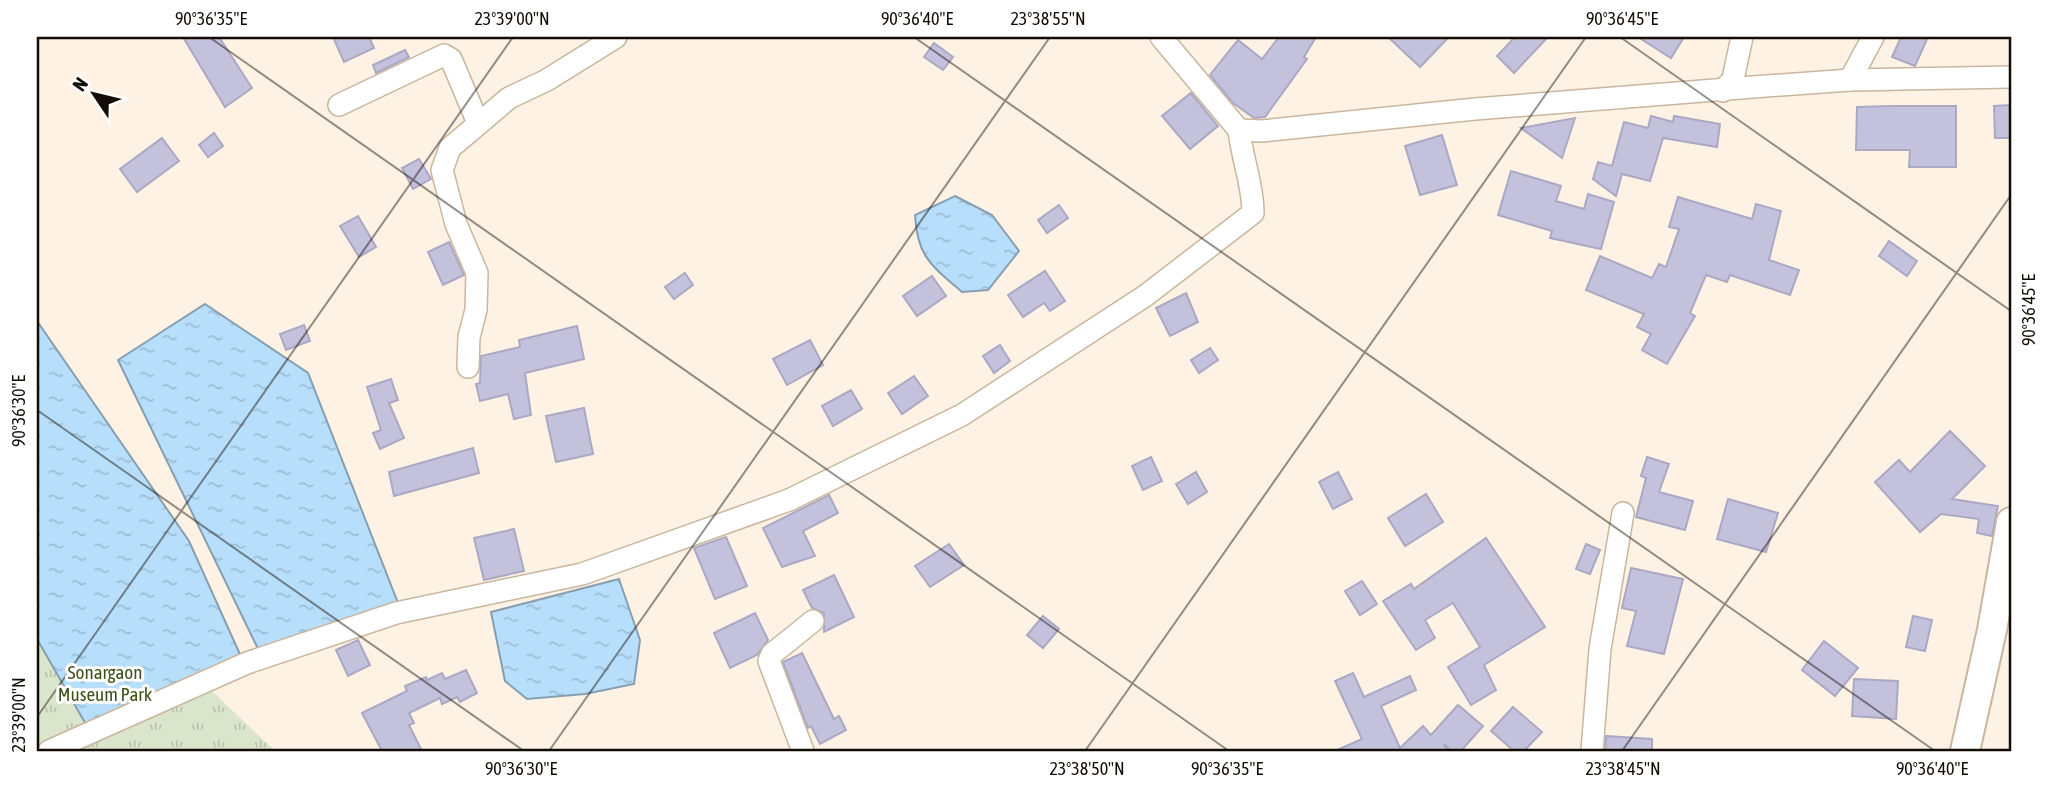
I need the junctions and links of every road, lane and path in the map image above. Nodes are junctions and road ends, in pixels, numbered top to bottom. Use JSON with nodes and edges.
{"nodes":[{"id":1,"x":617,"y":37,"type":"edge"},
{"id":2,"x":1161,"y":37,"type":"edge"},
{"id":3,"x":1742,"y":37,"type":"edge"},
{"id":4,"x":1873,"y":37,"type":"edge"},
{"id":5,"x":2011,"y":77,"type":"edge"},
{"id":6,"x":1850,"y":80,"type":"junction"},
{"id":7,"x":1723,"y":91,"type":"junction"},
{"id":8,"x":339,"y":105,"type":"dead end"},
{"id":9,"x":478,"y":123,"type":"junction"},
{"id":10,"x":1239,"y":130,"type":"junction"},
{"id":11,"x":468,"y":367,"type":"dead end"},
{"id":12,"x":1623,"y":513,"type":"dead end"},
{"id":13,"x":2011,"y":522,"type":"edge"},
{"id":14,"x":813,"y":621,"type":"dead end"},
{"id":15,"x":49,"y":751,"type":"edge"},
{"id":16,"x":803,"y":751,"type":"edge"},
{"id":17,"x":1592,"y":751,"type":"edge"},
{"id":18,"x":1965,"y":751,"type":"edge"}],
"edges":[{"from":1,"to":9,"type":"street"},
{"from":2,"to":10,"type":"street"},
{"from":3,"to":7,"type":"street"},
{"from":4,"to":6,"type":"street"},
{"from":5,"to":6,"type":"street"},
{"from":6,"to":7,"type":"street"},
{"from":7,"to":10,"type":"street"},
{"from":8,"to":9,"type":"street"},
{"from":9,"to":11,"type":"street"},
{"from":10,"to":15,"type":"street"},
{"from":12,"to":17,"type":"street"},
{"from":13,"to":18,"type":"main road"},
{"from":14,"to":16,"type":"street"}]}
